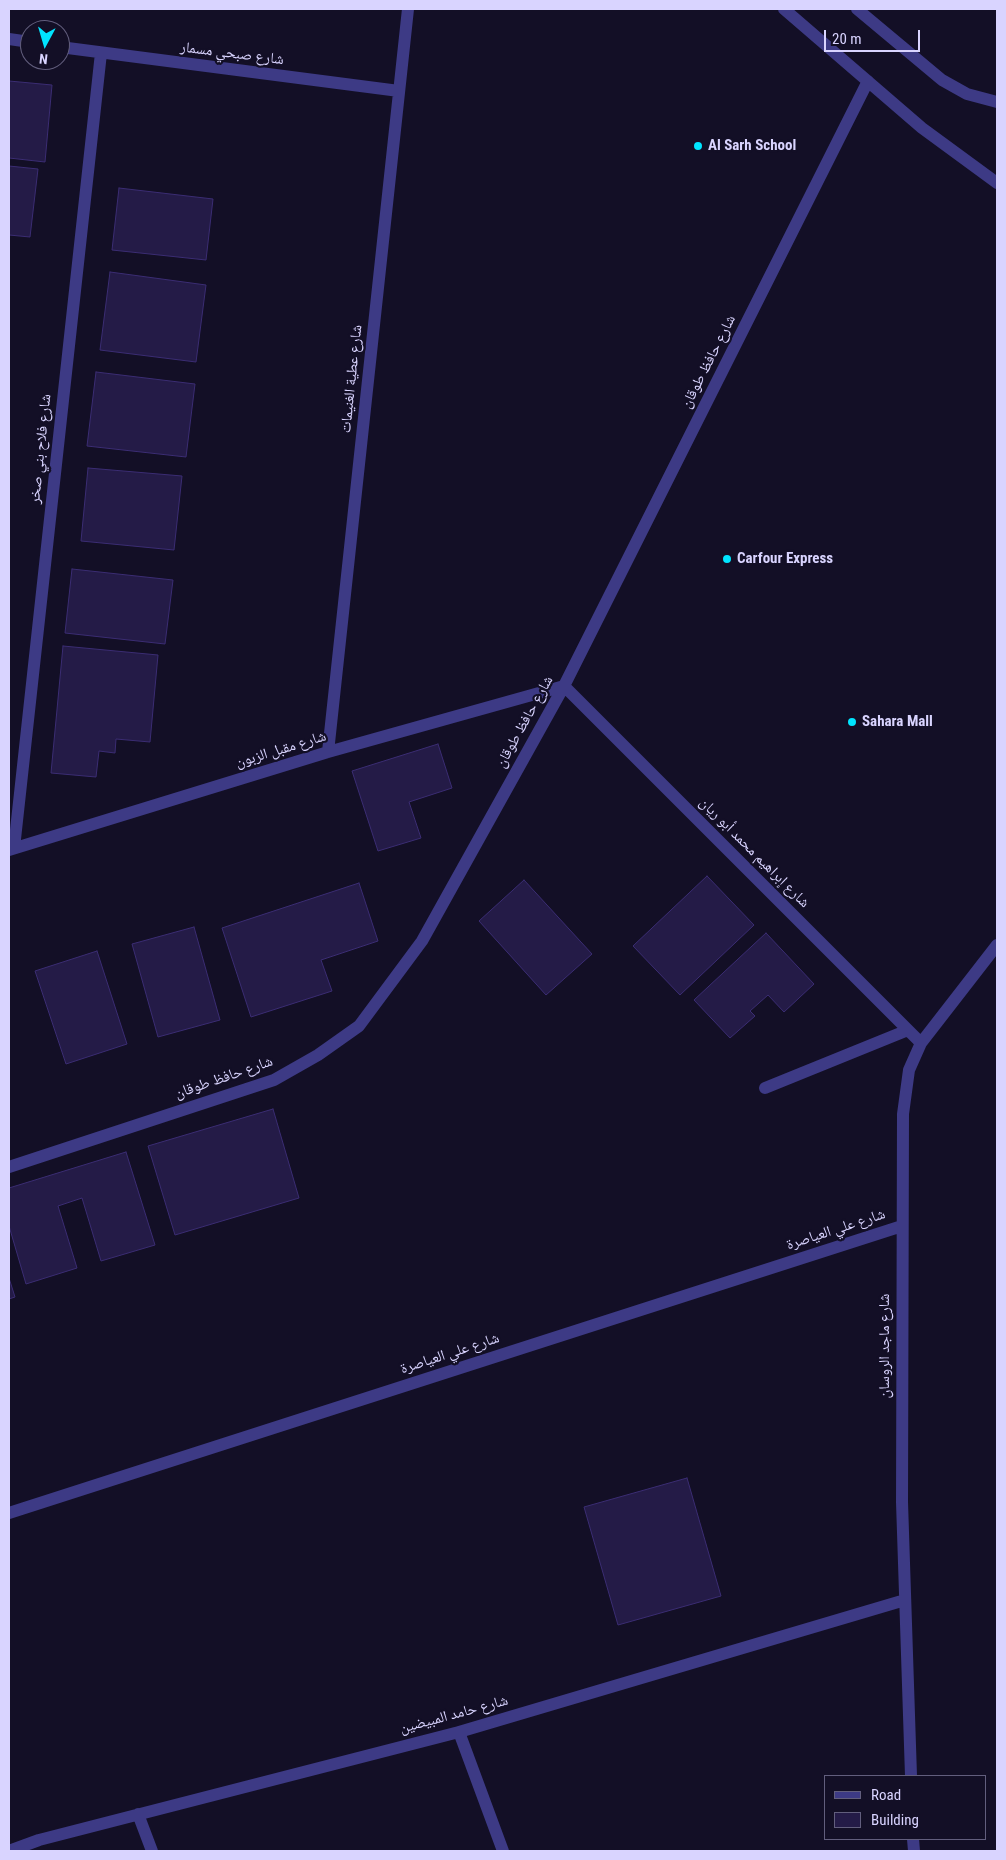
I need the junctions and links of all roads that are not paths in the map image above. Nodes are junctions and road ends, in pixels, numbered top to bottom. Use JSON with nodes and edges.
{"nodes":[{"id":1,"x":408,"y":9,"type":"edge"},
{"id":2,"x":784,"y":9,"type":"edge"},
{"id":3,"x":857,"y":9,"type":"edge"},
{"id":4,"x":70,"y":48,"type":"edge"},
{"id":5,"x":101,"y":53,"type":"junction"},
{"id":6,"x":868,"y":81,"type":"junction"},
{"id":7,"x":399,"y":91,"type":"junction"},
{"id":8,"x":997,"y":102,"type":"edge"},
{"id":9,"x":997,"y":183,"type":"edge"},
{"id":10,"x":564,"y":686,"type":"junction"},
{"id":11,"x":328,"y":752,"type":"junction"},
{"id":12,"x":11,"y":849,"type":"edge"},
{"id":13,"x":997,"y":945,"type":"edge"},
{"id":14,"x":908,"y":1030,"type":"junction"},
{"id":15,"x":921,"y":1043,"type":"junction"},
{"id":16,"x":765,"y":1088,"type":"dead end"},
{"id":17,"x":9,"y":1167,"type":"edge"},
{"id":18,"x":902,"y":1226,"type":"junction"},
{"id":19,"x":9,"y":1513,"type":"edge"},
{"id":20,"x":906,"y":1600,"type":"junction"},
{"id":21,"x":459,"y":1732,"type":"junction"},
{"id":22,"x":911,"y":1775,"type":"edge"},
{"id":23,"x":138,"y":1814,"type":"junction"},
{"id":24,"x":9,"y":1851,"type":"edge"},
{"id":25,"x":152,"y":1851,"type":"edge"},
{"id":26,"x":503,"y":1851,"type":"edge"}],
"edges":[{"from":1,"to":7,"type":"street","name":"شارع عطية الغنيمات"},
{"from":2,"to":6,"type":"street"},
{"from":3,"to":8,"type":"street"},
{"from":4,"to":5,"type":"street","name":"شارع صبحي مسمار"},
{"from":5,"to":7,"type":"street","name":"شارع صبحي مسمار"},
{"from":5,"to":12,"type":"street","name":"شارع فلاح بني صخر"},
{"from":6,"to":9,"type":"street"},
{"from":6,"to":10,"type":"street","name":"شارع حافظ طوقان"},
{"from":7,"to":11,"type":"street","name":"شارع عطية الغنيمات"},
{"from":10,"to":11,"type":"street","name":"شارع مقبل الزبون"},
{"from":10,"to":14,"type":"street","name":"شارع إبراهيم محمد أبو ريان"},
{"from":10,"to":17,"type":"street","name":"شارع حافظ طوقان"},
{"from":11,"to":12,"type":"street","name":"شارع مقبل الزبون"},
{"from":13,"to":15,"type":"street","name":"شارع ماجد الروسان"},
{"from":14,"to":15,"type":"street","name":"شارع إبراهيم محمد أبو ريان"},
{"from":14,"to":16,"type":"street"},
{"from":15,"to":18,"type":"street","name":"شارع ماجد الروسان"},
{"from":18,"to":19,"type":"street","name":"شارع علي العياصرة"},
{"from":18,"to":20,"type":"street","name":"شارع ماجد الروسان"},
{"from":20,"to":21,"type":"street","name":"شارع حامد المبيضين"},
{"from":20,"to":22,"type":"street","name":"شارع ماجد الروسان"},
{"from":21,"to":23,"type":"street","name":"شارع حامد المبيضين"},
{"from":21,"to":26,"type":"street"},
{"from":23,"to":24,"type":"street","name":"شارع حامد المبيضين"},
{"from":23,"to":25,"type":"street"}]}
